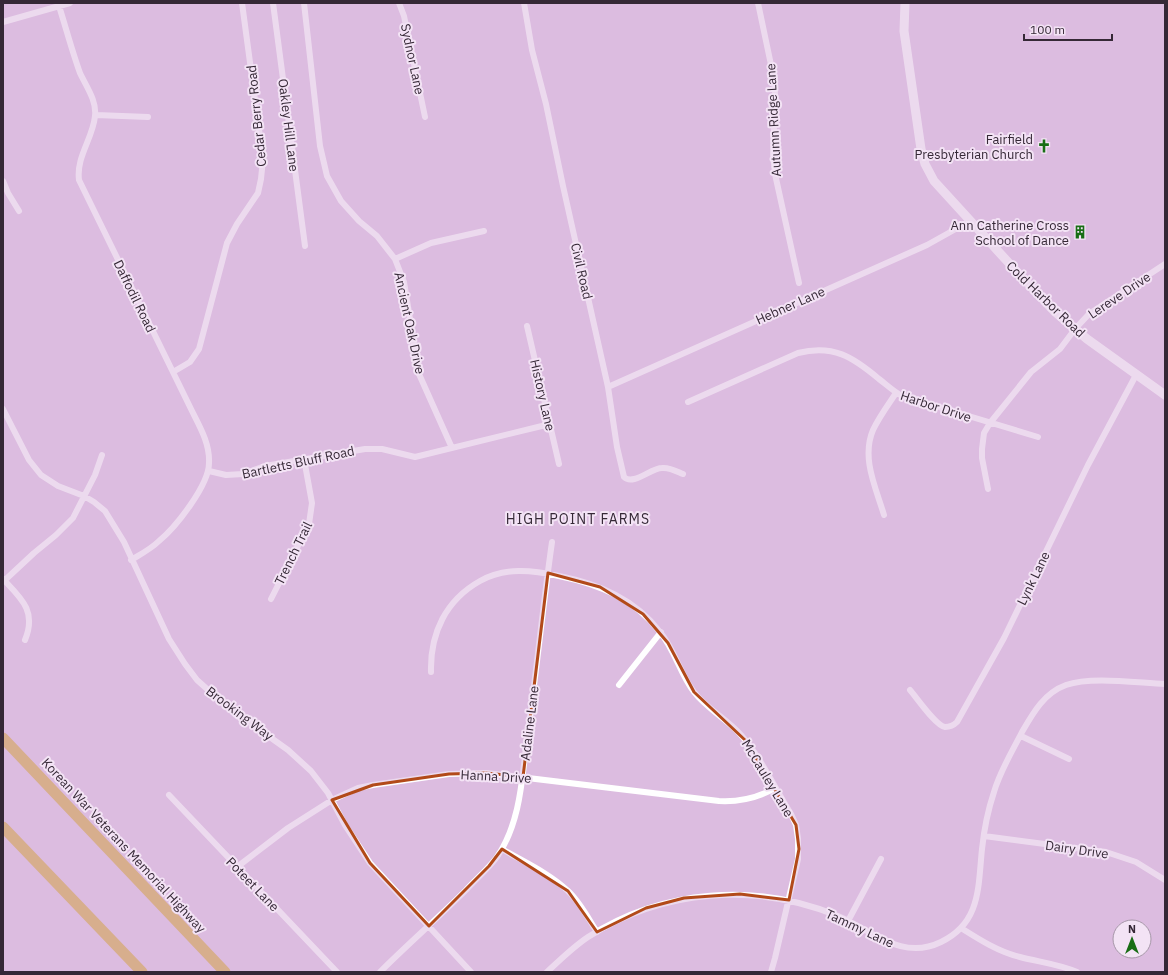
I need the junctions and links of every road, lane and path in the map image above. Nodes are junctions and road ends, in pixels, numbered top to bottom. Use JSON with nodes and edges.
{"nodes":[{"id":1,"x":70,"y":3,"type":"edge"},
{"id":2,"x":242,"y":3,"type":"edge"},
{"id":3,"x":274,"y":3,"type":"edge"},
{"id":4,"x":304,"y":3,"type":"edge"},
{"id":5,"x":399,"y":3,"type":"edge"},
{"id":6,"x":524,"y":3,"type":"edge"},
{"id":7,"x":758,"y":3,"type":"edge"},
{"id":8,"x":905,"y":3,"type":"edge"},
{"id":9,"x":59,"y":6,"type":"junction"},
{"id":10,"x":3,"y":22,"type":"edge"},
{"id":11,"x":96,"y":115,"type":"junction"},
{"id":12,"x":148,"y":117,"type":"dead end"},
{"id":13,"x":425,"y":117,"type":"dead end"},
{"id":14,"x":3,"y":181,"type":"edge"},
{"id":15,"x":19,"y":211,"type":"dead end"},
{"id":16,"x":970,"y":221,"type":"junction"},
{"id":17,"x":484,"y":231,"type":"dead end"},
{"id":18,"x":305,"y":246,"type":"dead end"},
{"id":19,"x":395,"y":259,"type":"junction"},
{"id":20,"x":1165,"y":264,"type":"edge"},
{"id":21,"x":799,"y":283,"type":"dead end"},
{"id":22,"x":527,"y":326,"type":"dead end"},
{"id":23,"x":1075,"y":329,"type":"junction"},
{"id":24,"x":172,"y":372,"type":"junction"},
{"id":25,"x":1136,"y":375,"type":"junction"},
{"id":26,"x":608,"y":386,"type":"junction"},
{"id":27,"x":896,"y":393,"type":"junction"},
{"id":28,"x":1165,"y":395,"type":"edge"},
{"id":29,"x":688,"y":402,"type":"dead end"},
{"id":30,"x":3,"y":409,"type":"edge"},
{"id":31,"x":990,"y":423,"type":"junction"},
{"id":32,"x":550,"y":424,"type":"junction"},
{"id":33,"x":1038,"y":437,"type":"dead end"},
{"id":34,"x":452,"y":448,"type":"junction"},
{"id":35,"x":102,"y":456,"type":"dead end"},
{"id":36,"x":304,"y":459,"type":"junction"},
{"id":37,"x":560,"y":464,"type":"dead end"},
{"id":38,"x":209,"y":471,"type":"junction"},
{"id":39,"x":683,"y":474,"type":"dead end"},
{"id":40,"x":988,"y":489,"type":"dead end"},
{"id":41,"x":84,"y":496,"type":"junction"},
{"id":42,"x":884,"y":515,"type":"dead end"},
{"id":43,"x":552,"y":542,"type":"dead end"},
{"id":44,"x":131,"y":560,"type":"junction"},
{"id":45,"x":548,"y":573,"type":"junction"},
{"id":46,"x":4,"y":580,"type":"edge"},
{"id":47,"x":271,"y":599,"type":"dead end"},
{"id":48,"x":661,"y":632,"type":"junction"},
{"id":49,"x":25,"y":640,"type":"dead end"},
{"id":50,"x":431,"y":672,"type":"dead end"},
{"id":51,"x":1165,"y":684,"type":"edge"},
{"id":52,"x":619,"y":685,"type":"dead end"},
{"id":53,"x":910,"y":690,"type":"dead end"},
{"id":54,"x":1021,"y":736,"type":"junction"},
{"id":55,"x":3,"y":738,"type":"edge"},
{"id":56,"x":1069,"y":759,"type":"dead end"},
{"id":57,"x":523,"y":777,"type":"junction"},
{"id":58,"x":775,"y":788,"type":"junction"},
{"id":59,"x":169,"y":795,"type":"dead end"},
{"id":60,"x":332,"y":800,"type":"junction"},
{"id":61,"x":3,"y":827,"type":"edge"},
{"id":62,"x":984,"y":836,"type":"junction"},
{"id":63,"x":502,"y":849,"type":"junction"},
{"id":64,"x":881,"y":859,"type":"dead end"},
{"id":65,"x":237,"y":867,"type":"junction"},
{"id":66,"x":1165,"y":880,"type":"edge"},
{"id":67,"x":789,"y":900,"type":"junction"},
{"id":68,"x":848,"y":920,"type":"junction"},
{"id":69,"x":429,"y":926,"type":"junction"},
{"id":70,"x":962,"y":928,"type":"junction"},
{"id":71,"x":597,"y":932,"type":"junction"},
{"id":72,"x":142,"y":972,"type":"edge"},
{"id":73,"x":225,"y":972,"type":"edge"},
{"id":74,"x":337,"y":972,"type":"edge"},
{"id":75,"x":380,"y":972,"type":"edge"},
{"id":76,"x":471,"y":972,"type":"edge"},
{"id":77,"x":547,"y":972,"type":"edge"},
{"id":78,"x":771,"y":972,"type":"edge"},
{"id":79,"x":1077,"y":972,"type":"edge"}],
"edges":[{"from":1,"to":9,"type":"street"},
{"from":2,"to":24,"type":"street","name":"Cedar Berry Road"},
{"from":3,"to":18,"type":"street","name":"Oakley Hill Lane"},
{"from":4,"to":19,"type":"street","name":"Ancient Oak Drive"},
{"from":5,"to":13,"type":"street","name":"Sydnor Lane"},
{"from":6,"to":26,"type":"street","name":"Civil Road"},
{"from":7,"to":21,"type":"street","name":"Autumn Ridge Lane"},
{"from":8,"to":16,"type":"main road","name":"Cold Harbor Road"},
{"from":9,"to":10,"type":"street"},
{"from":9,"to":11,"type":"street"},
{"from":11,"to":12,"type":"street"},
{"from":11,"to":24,"type":"street","name":"Daffodil Road"},
{"from":14,"to":15,"type":"street"},
{"from":16,"to":23,"type":"main road","name":"Cold Harbor Road"},
{"from":16,"to":26,"type":"street","name":"Hebner Lane"},
{"from":17,"to":19,"type":"street"},
{"from":19,"to":34,"type":"street","name":"Ancient Oak Drive"},
{"from":20,"to":23,"type":"street","name":"Lereve Drive"},
{"from":22,"to":32,"type":"street","name":"History Lane"},
{"from":23,"to":25,"type":"main road","name":"Cold Harbor Road"},
{"from":23,"to":31,"type":"street","name":"Lereve Drive"},
{"from":24,"to":38,"type":"street","name":"Daffodil Road"},
{"from":25,"to":28,"type":"main road","name":"Cold Harbor Road"},
{"from":25,"to":53,"type":"street","name":"Lynk Lane"},
{"from":26,"to":39,"type":"street","name":"Civil Road"},
{"from":27,"to":29,"type":"street","name":"Harbor Drive"},
{"from":27,"to":31,"type":"street","name":"Harbor Drive"},
{"from":27,"to":42,"type":"street"},
{"from":30,"to":41,"type":"street","name":"Brooking Way"},
{"from":31,"to":33,"type":"street","name":"Harbor Drive"},
{"from":31,"to":40,"type":"street","name":"Lereve Drive"},
{"from":32,"to":34,"type":"street","name":"Bartletts Bluff Road"},
{"from":32,"to":37,"type":"street","name":"History Lane"},
{"from":34,"to":36,"type":"street","name":"Bartletts Bluff Road"},
{"from":35,"to":41,"type":"street"},
{"from":36,"to":38,"type":"street","name":"Bartletts Bluff Road"},
{"from":36,"to":47,"type":"street","name":"Trench Trail"},
{"from":38,"to":44,"type":"street","name":"Daffodil Road"},
{"from":41,"to":44,"type":"street","name":"Brooking Way"},
{"from":41,"to":46,"type":"street"},
{"from":43,"to":45,"type":"street","name":"Adaline Lane"},
{"from":44,"to":60,"type":"street","name":"Brooking Way"},
{"from":45,"to":48,"type":"street","name":"McCauley Lane"},
{"from":45,"to":50,"type":"street","name":"McCauley Lane"},
{"from":45,"to":57,"type":"street","name":"Adaline Lane"},
{"from":46,"to":49,"type":"street"},
{"from":48,"to":52,"type":"street"},
{"from":48,"to":58,"type":"street","name":"McCauley Lane"},
{"from":51,"to":54,"type":"street","name":"Tammy Lane"},
{"from":54,"to":56,"type":"street"},
{"from":54,"to":62,"type":"street","name":"Tammy Lane"},
{"from":55,"to":73,"type":"highway","name":"Korean War Veterans Memorial Highway"},
{"from":57,"to":58,"type":"street","name":"Hanna Drive"},
{"from":57,"to":60,"type":"street","name":"Hanna Drive"},
{"from":57,"to":63,"type":"street","name":"Adaline Lane"},
{"from":58,"to":67,"type":"street","name":"McCauley Lane"},
{"from":59,"to":65,"type":"street","name":"Poteet Lane"},
{"from":60,"to":65,"type":"street","name":"Hanna Drive"},
{"from":60,"to":69,"type":"street","name":"Brooking Way"},
{"from":61,"to":72,"type":"highway"},
{"from":62,"to":66,"type":"street","name":"Dairy Drive"},
{"from":62,"to":70,"type":"street","name":"Tammy Lane"},
{"from":63,"to":69,"type":"street","name":"Adaline Lane"},
{"from":63,"to":71,"type":"street"},
{"from":64,"to":68,"type":"street"},
{"from":65,"to":74,"type":"street","name":"Poteet Lane"},
{"from":67,"to":68,"type":"street","name":"Tammy Lane"},
{"from":67,"to":71,"type":"street","name":"Tammy Lane"},
{"from":67,"to":78,"type":"street","name":"McCauley Lane"},
{"from":68,"to":70,"type":"street","name":"Tammy Lane"},
{"from":69,"to":75,"type":"street","name":"Adaline Lane"},
{"from":69,"to":76,"type":"street","name":"Brooking Way"},
{"from":70,"to":79,"type":"street"},
{"from":71,"to":77,"type":"street","name":"Tammy Lane"}]}
